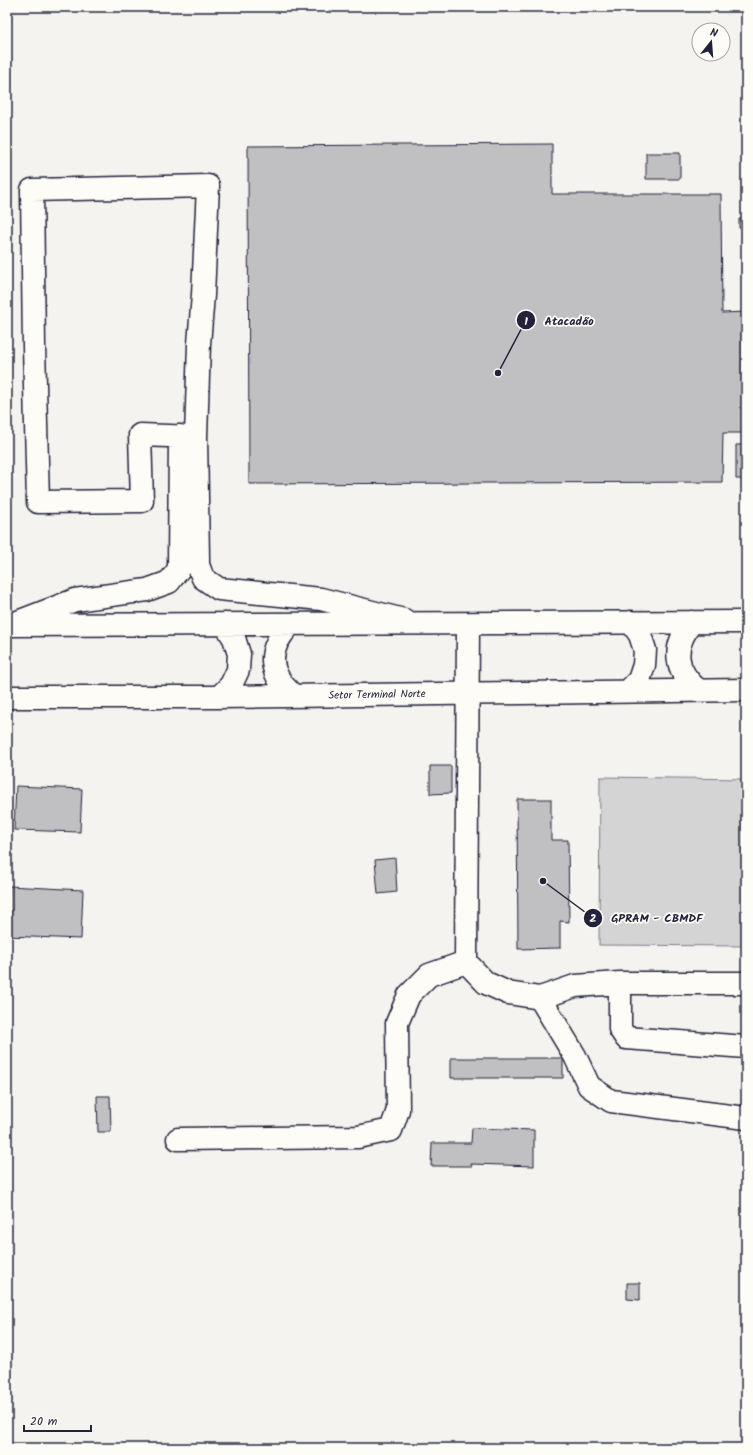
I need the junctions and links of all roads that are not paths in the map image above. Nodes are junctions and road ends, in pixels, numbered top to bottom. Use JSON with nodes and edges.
{"nodes":[{"id":1,"x":188,"y":436,"type":"junction"},
{"id":2,"x":631,"y":622,"type":"junction"},
{"id":3,"x":692,"y":622,"type":"junction"},
{"id":4,"x":746,"y":622,"type":"edge"},
{"id":5,"x":419,"y":623,"type":"junction"},
{"id":6,"x":225,"y":624,"type":"junction"},
{"id":7,"x":291,"y":624,"type":"junction"},
{"id":8,"x":468,"y":624,"type":"junction"},
{"id":9,"x":8,"y":625,"type":"edge"},
{"id":10,"x":698,"y":690,"type":"junction"},
{"id":11,"x":746,"y":690,"type":"edge"},
{"id":12,"x":628,"y":691,"type":"junction"},
{"id":13,"x":468,"y":693,"type":"junction"},
{"id":14,"x":294,"y":696,"type":"junction"},
{"id":15,"x":7,"y":697,"type":"edge"},
{"id":16,"x":219,"y":697,"type":"junction"},
{"id":17,"x":466,"y":962,"type":"junction"},
{"id":18,"x":620,"y":983,"type":"junction"},
{"id":19,"x":746,"y":983,"type":"edge"},
{"id":20,"x":540,"y":998,"type":"junction"},
{"id":21,"x":746,"y":1047,"type":"edge"},
{"id":22,"x":746,"y":1118,"type":"edge"},
{"id":23,"x":178,"y":1139,"type":"dead end"}],
"edges":[{"from":1,"to":1,"type":"main road"},
{"from":1,"to":5,"type":"main road"},
{"from":1,"to":9,"type":"main road"},
{"from":2,"to":3,"type":"main road"},
{"from":2,"to":8,"type":"main road"},
{"from":2,"to":12,"type":"main road"},
{"from":3,"to":4,"type":"main road"},
{"from":3,"to":10,"type":"main road"},
{"from":5,"to":7,"type":"main road"},
{"from":5,"to":8,"type":"main road"},
{"from":6,"to":7,"type":"main road"},
{"from":6,"to":9,"type":"main road"},
{"from":6,"to":16,"type":"main road"},
{"from":7,"to":14,"type":"main road"},
{"from":8,"to":13,"type":"main road"},
{"from":10,"to":11,"type":"main road","name":"Setor Terminal Norte"},
{"from":10,"to":12,"type":"main road","name":"Setor Terminal Norte"},
{"from":12,"to":13,"type":"main road","name":"Setor Terminal Norte"},
{"from":13,"to":14,"type":"main road","name":"Setor Terminal Norte"},
{"from":13,"to":17,"type":"main road"},
{"from":14,"to":16,"type":"main road","name":"Setor Terminal Norte"},
{"from":15,"to":16,"type":"main road","name":"Setor Terminal Norte"},
{"from":17,"to":20,"type":"main road"},
{"from":17,"to":23,"type":"main road"},
{"from":18,"to":19,"type":"main road"},
{"from":18,"to":20,"type":"main road"},
{"from":18,"to":21,"type":"main road"},
{"from":20,"to":22,"type":"main road"}]}
